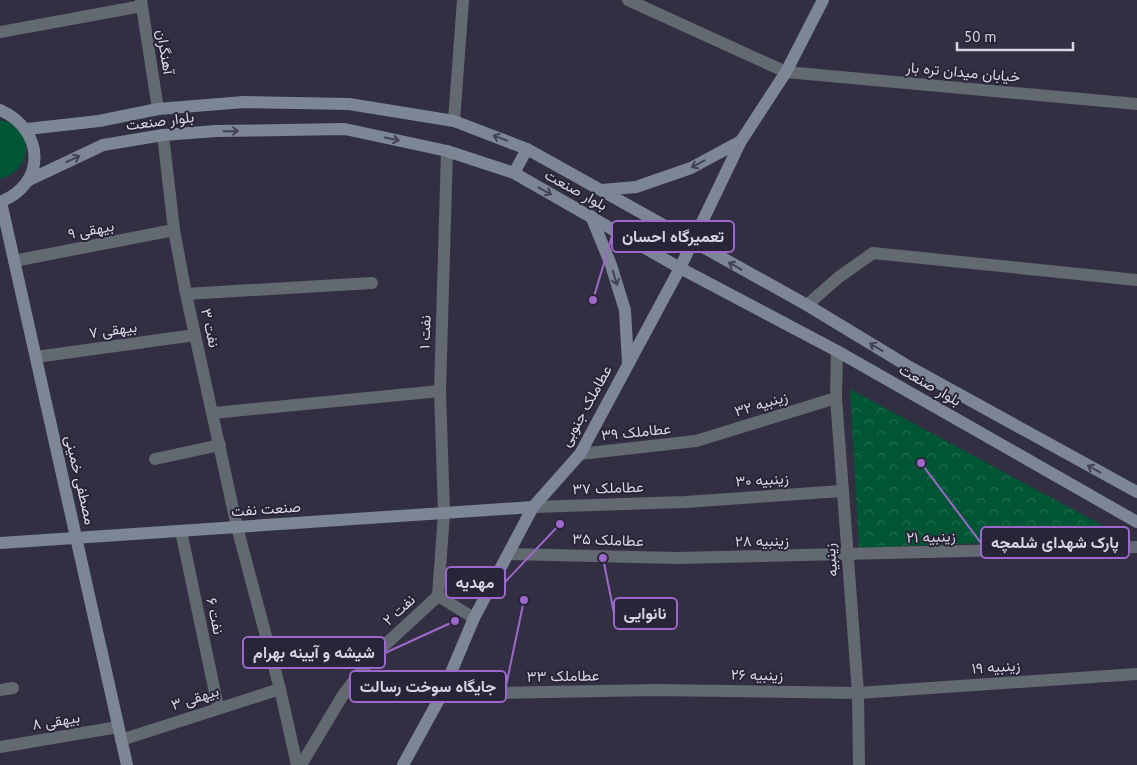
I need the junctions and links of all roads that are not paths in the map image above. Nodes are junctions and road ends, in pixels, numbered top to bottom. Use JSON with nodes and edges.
{"nodes":[{"id":1,"x":462,"y":0,"type":"edge"},
{"id":2,"x":628,"y":0,"type":"edge"},
{"id":3,"x":823,"y":0,"type":"edge"},
{"id":4,"x":142,"y":3,"type":"edge"},
{"id":5,"x":0,"y":32,"type":"edge"},
{"id":6,"x":786,"y":72,"type":"junction"},
{"id":7,"x":1137,"y":104,"type":"edge"},
{"id":8,"x":158,"y":109,"type":"junction"},
{"id":9,"x":0,"y":110,"type":"edge"},
{"id":10,"x":454,"y":121,"type":"junction"},
{"id":11,"x":27,"y":129,"type":"junction"},
{"id":12,"x":163,"y":135,"type":"junction"},
{"id":13,"x":742,"y":141,"type":"junction"},
{"id":14,"x":527,"y":149,"type":"junction"},
{"id":15,"x":447,"y":151,"type":"junction"},
{"id":16,"x":514,"y":173,"type":"junction"},
{"id":17,"x":28,"y":180,"type":"junction"},
{"id":18,"x":602,"y":190,"type":"junction"},
{"id":19,"x":1,"y":202,"type":"edge"},
{"id":20,"x":591,"y":216,"type":"junction"},
{"id":21,"x":174,"y":230,"type":"junction"},
{"id":22,"x":693,"y":242,"type":"junction"},
{"id":23,"x":14,"y":261,"type":"junction"},
{"id":24,"x":680,"y":268,"type":"junction"},
{"id":25,"x":1137,"y":280,"type":"edge"},
{"id":26,"x":372,"y":283,"type":"dead end"},
{"id":27,"x":186,"y":294,"type":"junction"},
{"id":28,"x":807,"y":305,"type":"junction"},
{"id":29,"x":195,"y":335,"type":"junction"},
{"id":30,"x":837,"y":352,"type":"junction"},
{"id":31,"x":36,"y":357,"type":"junction"},
{"id":32,"x":628,"y":363,"type":"junction"},
{"id":33,"x":906,"y":365,"type":"junction"},
{"id":34,"x":895,"y":384,"type":"junction"},
{"id":35,"x":440,"y":391,"type":"junction"},
{"id":36,"x":836,"y":398,"type":"junction"},
{"id":37,"x":213,"y":413,"type":"junction"},
{"id":38,"x":696,"y":442,"type":"joint"},
{"id":39,"x":220,"y":445,"type":"junction"},
{"id":40,"x":580,"y":454,"type":"junction"},
{"id":41,"x":155,"y":459,"type":"dead end"},
{"id":42,"x":1130,"y":485,"type":"edge"},
{"id":43,"x":842,"y":491,"type":"junction"},
{"id":44,"x":1137,"y":492,"type":"edge"},
{"id":45,"x":685,"y":502,"type":"joint"},
{"id":46,"x":533,"y":507,"type":"junction"},
{"id":47,"x":444,"y":513,"type":"junction"},
{"id":48,"x":1137,"y":522,"type":"edge"},
{"id":49,"x":237,"y":527,"type":"junction"},
{"id":50,"x":181,"y":531,"type":"junction"},
{"id":51,"x":76,"y":538,"type":"junction"},
{"id":52,"x":0,"y":543,"type":"edge"},
{"id":53,"x":1137,"y":548,"type":"edge"},
{"id":54,"x":509,"y":554,"type":"junction"},
{"id":55,"x":847,"y":556,"type":"junction"},
{"id":56,"x":677,"y":558,"type":"joint"},
{"id":57,"x":438,"y":596,"type":"junction"},
{"id":58,"x":474,"y":618,"type":"junction"},
{"id":59,"x":1137,"y":674,"type":"edge"},
{"id":60,"x":280,"y":689,"type":"junction"},
{"id":61,"x":655,"y":690,"type":"joint"},
{"id":62,"x":858,"y":693,"type":"junction"},
{"id":63,"x":442,"y":694,"type":"junction"},
{"id":64,"x":218,"y":707,"type":"junction"},
{"id":65,"x":118,"y":727,"type":"junction"},
{"id":66,"x":121,"y":740,"type":"junction"},
{"id":67,"x":0,"y":747,"type":"edge"},
{"id":68,"x":127,"y":765,"type":"edge"},
{"id":69,"x":297,"y":765,"type":"edge"},
{"id":70,"x":301,"y":765,"type":"edge"},
{"id":71,"x":403,"y":765,"type":"edge"},
{"id":72,"x":860,"y":765,"type":"edge"}],
"edges":[{"from":1,"to":10,"type":"street"},
{"from":2,"to":6,"type":"street","name":"خیابان میدان تره بار"},
{"from":3,"to":6,"type":"main road","name":"عطاملک جنوبی"},
{"from":4,"to":5,"type":"street"},
{"from":4,"to":8,"type":"street","name":"آهنگران"},
{"from":6,"to":7,"type":"street","name":"خیابان میدان تره بار"},
{"from":6,"to":13,"type":"main road","name":"عطاملک جنوبی"},
{"from":8,"to":10,"type":"main road","name":"بلوار صنعت"},
{"from":8,"to":11,"type":"main road","name":"بلوار صنعت"},
{"from":9,"to":11,"type":"main road"},
{"from":14,"to":10,"type":"main road","name":"بلوار صنعت","one_way":true},
{"from":11,"to":17,"type":"main road"},
{"from":12,"to":15,"type":"main road","name":"بلوار صنعت","one_way":true},
{"from":17,"to":12,"type":"main road","name":"بلوار صنعت","one_way":true},
{"from":12,"to":21,"type":"street","name":"نفت ۳"},
{"from":13,"to":18,"type":"main road","one_way":true},
{"from":13,"to":22,"type":"main road","name":"عطاملک جنوبی"},
{"from":14,"to":16,"type":"main road"},
{"from":14,"to":18,"type":"main road","name":"بلوار صنعت"},
{"from":15,"to":16,"type":"main road","name":"بلوار صنعت"},
{"from":15,"to":35,"type":"street","name":"نفت ۱"},
{"from":16,"to":20,"type":"main road","name":"بلوار صنعت","one_way":true},
{"from":17,"to":19,"type":"main road"},
{"from":18,"to":22,"type":"main road","name":"بلوار صنعت"},
{"from":19,"to":23,"type":"main road","name":"مصطفی خمینی"},
{"from":20,"to":24,"type":"main road","name":"بلوار صنعت"},
{"from":20,"to":32,"type":"main road","one_way":true},
{"from":21,"to":23,"type":"street","name":"بیهقی ۹"},
{"from":21,"to":27,"type":"street","name":"نفت ۳"},
{"from":22,"to":24,"type":"main road","name":"عطاملک جنوبی"},
{"from":28,"to":22,"type":"main road","name":"بلوار صنعت","one_way":true},
{"from":23,"to":31,"type":"main road","name":"مصطفی خمینی"},
{"from":24,"to":30,"type":"main road","name":"بلوار صنعت"},
{"from":24,"to":32,"type":"main road","name":"عطاملک جنوبی"},
{"from":25,"to":28,"type":"street"},
{"from":26,"to":27,"type":"street"},
{"from":27,"to":29,"type":"street","name":"نفت ۳"},
{"from":33,"to":28,"type":"main road","name":"بلوار صنعت","one_way":true},
{"from":29,"to":31,"type":"street","name":"بیهقی ۷"},
{"from":29,"to":37,"type":"street","name":"نفت ۳"},
{"from":30,"to":34,"type":"main road","name":"بلوار صنعت"},
{"from":30,"to":36,"type":"street","name":"زینبیه"},
{"from":31,"to":51,"type":"main road","name":"مصطفی خمینی"},
{"from":32,"to":40,"type":"main road","name":"عطاملک جنوبی"},
{"from":33,"to":34,"type":"main road"},
{"from":42,"to":33,"type":"main road","name":"بلوار صنعت","one_way":true},
{"from":34,"to":48,"type":"main road","name":"بلوار صنعت"},
{"from":35,"to":37,"type":"street"},
{"from":35,"to":47,"type":"street","name":"نفت ۱"},
{"from":36,"to":38,"type":"street","name":"زینبیه ۳۲"},
{"from":36,"to":43,"type":"street","name":"زینبیه"},
{"from":37,"to":39,"type":"street","name":"نفت ۳"},
{"from":38,"to":40,"type":"street","name":"عطاملک ۳۹"},
{"from":39,"to":41,"type":"street"},
{"from":39,"to":49,"type":"street","name":"نفت ۳"},
{"from":40,"to":46,"type":"main road","name":"عطاملک جنوبی"},
{"from":42,"to":44,"type":"main road","name":"بلوار صنعت"},
{"from":43,"to":45,"type":"street","name":"زینبیه ۳۰"},
{"from":43,"to":55,"type":"street","name":"زینبیه"},
{"from":45,"to":46,"type":"street","name":"عطاملک ۳۷"},
{"from":46,"to":47,"type":"main road","name":"صنعت نفت"},
{"from":46,"to":54,"type":"main road","name":"عطاملک جنوبی"},
{"from":47,"to":49,"type":"main road","name":"صنعت نفت"},
{"from":47,"to":57,"type":"street","name":"نفت ۲"},
{"from":49,"to":50,"type":"main road","name":"صنعت نفت"},
{"from":49,"to":60,"type":"street","name":"نفت ۳"},
{"from":50,"to":51,"type":"main road","name":"صنعت نفت"},
{"from":50,"to":64,"type":"street","name":"نفت ۶"},
{"from":51,"to":52,"type":"main road","name":"صنعت نفت"},
{"from":51,"to":65,"type":"main road","name":"مصطفی خمینی"},
{"from":53,"to":55,"type":"street","name":"زینبیه ۲۱"},
{"from":54,"to":56,"type":"street","name":"عطاملک ۳۵"},
{"from":54,"to":58,"type":"main road","name":"عطاملک جنوبی"},
{"from":55,"to":56,"type":"street","name":"زینبیه ۲۸"},
{"from":55,"to":62,"type":"street","name":"زینبیه"},
{"from":57,"to":58,"type":"street"},
{"from":57,"to":70,"type":"street","name":"نفت ۲"},
{"from":58,"to":63,"type":"main road","name":"عطاملک جنوبی"},
{"from":59,"to":62,"type":"street","name":"زینبیه ۱۹"},
{"from":60,"to":64,"type":"street","name":"بیهقی ۳"},
{"from":60,"to":69,"type":"street","name":"نفت ۳"},
{"from":61,"to":62,"type":"street","name":"زینبیه ۲۶"},
{"from":61,"to":63,"type":"street","name":"عطاملک ۳۳"},
{"from":62,"to":72,"type":"street","name":"زینبیه"},
{"from":63,"to":71,"type":"main road","name":"عطاملک جنوبی"},
{"from":64,"to":66,"type":"street","name":"بیهقی ۳"},
{"from":65,"to":66,"type":"main road","name":"مصطفی خمینی"},
{"from":65,"to":67,"type":"street","name":"بیهقی ۸"},
{"from":66,"to":68,"type":"main road","name":"مصطفی خمینی"}]}
